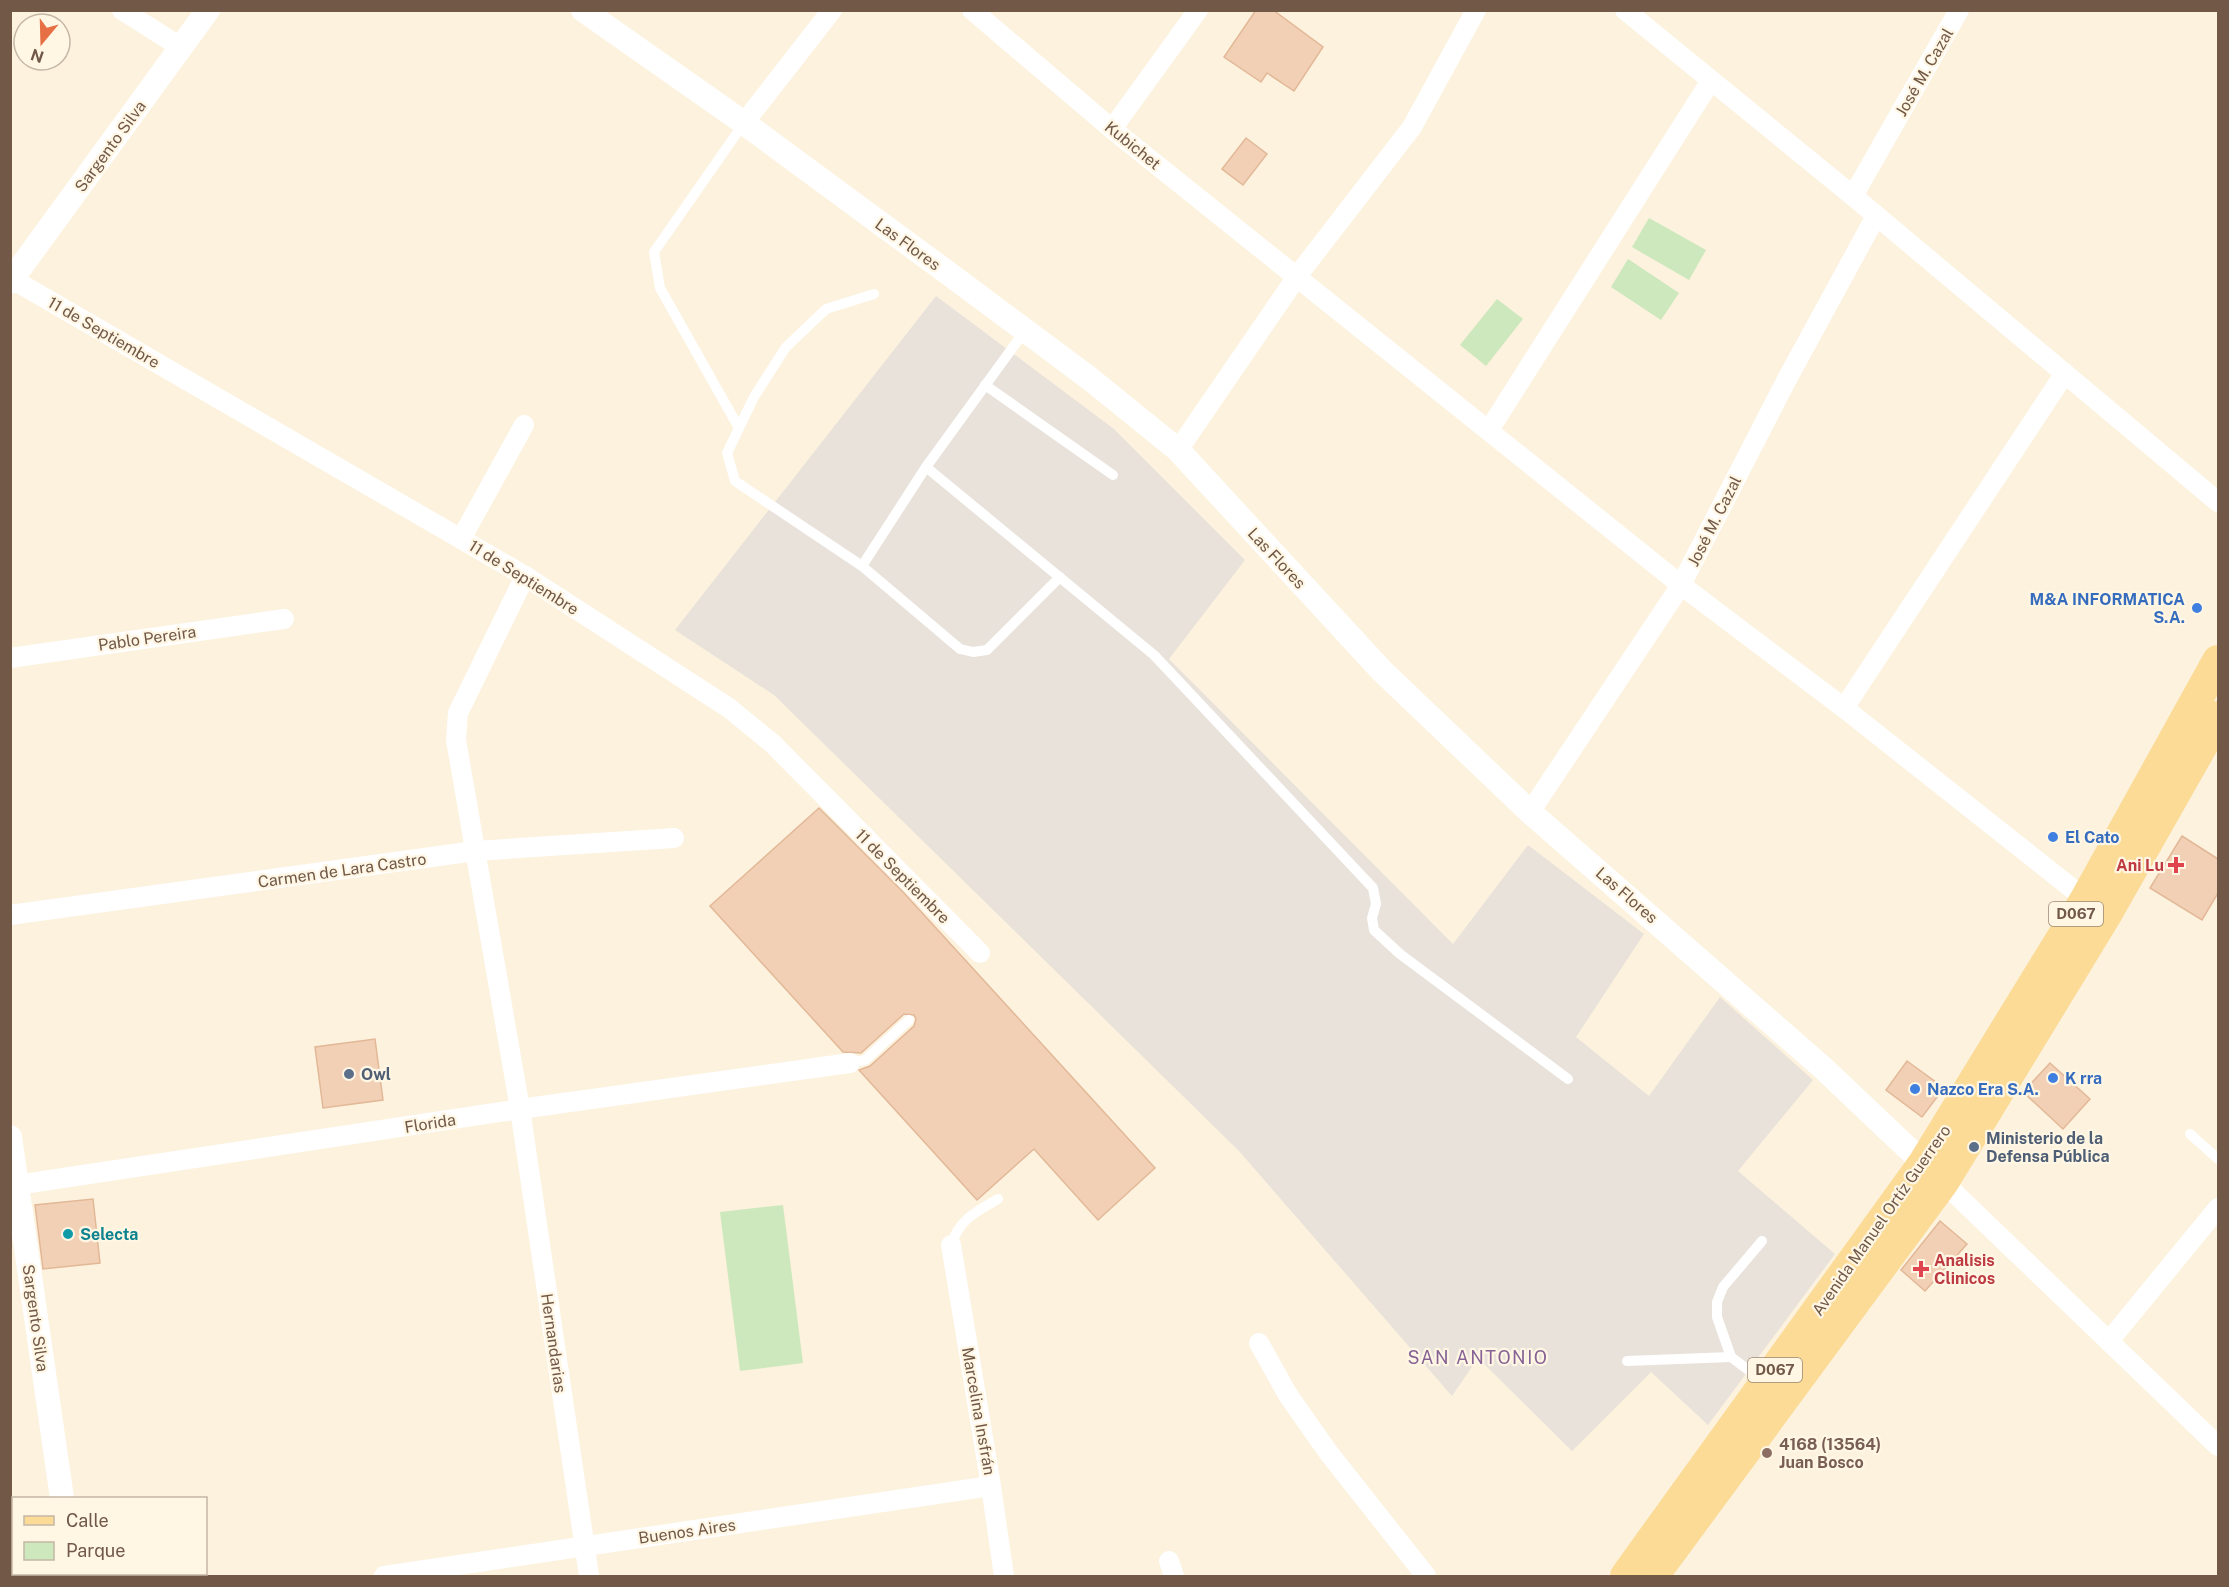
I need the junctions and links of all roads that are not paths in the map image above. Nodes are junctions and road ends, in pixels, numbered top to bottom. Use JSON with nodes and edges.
{"nodes":[{"id":1,"x":122,"y":10,"type":"edge"},
{"id":2,"x":208,"y":10,"type":"edge"},
{"id":3,"x":583,"y":10,"type":"edge"},
{"id":4,"x":832,"y":10,"type":"edge"},
{"id":5,"x":972,"y":10,"type":"edge"},
{"id":6,"x":1198,"y":10,"type":"edge"},
{"id":7,"x":1476,"y":10,"type":"edge"},
{"id":8,"x":1625,"y":10,"type":"edge"},
{"id":9,"x":1959,"y":10,"type":"edge"},
{"id":10,"x":182,"y":48,"type":"junction"},
{"id":11,"x":1710,"y":82,"type":"junction"},
{"id":12,"x":744,"y":123,"type":"junction"},
{"id":13,"x":1112,"y":129,"type":"junction"},
{"id":14,"x":1853,"y":196,"type":"junction"},
{"id":15,"x":1876,"y":216,"type":"junction"},
{"id":16,"x":1298,"y":275,"type":"junction"},
{"id":17,"x":11,"y":279,"type":"edge"},
{"id":18,"x":874,"y":294,"type":"dead end"},
{"id":19,"x":1024,"y":332,"type":"junction"},
{"id":20,"x":2065,"y":374,"type":"junction"},
{"id":21,"x":986,"y":385,"type":"junction"},
{"id":22,"x":524,"y":425,"type":"dead end"},
{"id":23,"x":739,"y":428,"type":"junction"},
{"id":24,"x":1489,"y":430,"type":"junction"},
{"id":25,"x":1178,"y":450,"type":"junction"},
{"id":26,"x":926,"y":467,"type":"junction"},
{"id":27,"x":1113,"y":475,"type":"dead end"},
{"id":28,"x":2218,"y":502,"type":"edge"},
{"id":29,"x":461,"y":539,"type":"junction"},
{"id":30,"x":862,"y":566,"type":"junction"},
{"id":31,"x":525,"y":576,"type":"junction"},
{"id":32,"x":1060,"y":577,"type":"junction"},
{"id":33,"x":1681,"y":585,"type":"junction"},
{"id":34,"x":284,"y":619,"type":"dead end"},
{"id":35,"x":10,"y":658,"type":"edge"},
{"id":36,"x":2218,"y":660,"type":"edge"},
{"id":37,"x":1844,"y":708,"type":"junction"},
{"id":38,"x":2218,"y":717,"type":"edge"},
{"id":39,"x":1530,"y":812,"type":"junction"},
{"id":40,"x":674,"y":838,"type":"dead end"},
{"id":41,"x":476,"y":851,"type":"junction"},
{"id":42,"x":2095,"y":908,"type":"junction"},
{"id":43,"x":10,"y":915,"type":"edge"},
{"id":44,"x":980,"y":953,"type":"dead end"},
{"id":45,"x":909,"y":1020,"type":"dead end"},
{"id":46,"x":850,"y":1063,"type":"joint"},
{"id":47,"x":1568,"y":1079,"type":"dead end"},
{"id":48,"x":520,"y":1109,"type":"junction"},
{"id":49,"x":2190,"y":1134,"type":"dead end"},
{"id":50,"x":10,"y":1137,"type":"edge"},
{"id":51,"x":2218,"y":1159,"type":"edge"},
{"id":52,"x":1934,"y":1172,"type":"junction"},
{"id":53,"x":14,"y":1186,"type":"edge"},
{"id":54,"x":998,"y":1199,"type":"dead end"},
{"id":55,"x":2218,"y":1208,"type":"edge"},
{"id":56,"x":1762,"y":1241,"type":"dead end"},
{"id":57,"x":951,"y":1245,"type":"joint"},
{"id":58,"x":2109,"y":1341,"type":"junction"},
{"id":59,"x":1259,"y":1343,"type":"dead end"},
{"id":60,"x":1731,"y":1357,"type":"junction"},
{"id":61,"x":1627,"y":1361,"type":"dead end"},
{"id":62,"x":1765,"y":1383,"type":"junction"},
{"id":63,"x":2218,"y":1446,"type":"edge"},
{"id":64,"x":992,"y":1486,"type":"junction"},
{"id":65,"x":62,"y":1497,"type":"edge"},
{"id":66,"x":584,"y":1546,"type":"junction"},
{"id":67,"x":384,"y":1576,"type":"edge"},
{"id":68,"x":589,"y":1576,"type":"edge"},
{"id":69,"x":1004,"y":1576,"type":"edge"},
{"id":70,"x":1426,"y":1576,"type":"edge"},
{"id":71,"x":1626,"y":1576,"type":"edge"},
{"id":72,"x":1653,"y":1576,"type":"edge"}],
"edges":[{"from":1,"to":10,"type":"street"},
{"from":2,"to":10,"type":"street","name":"Sargento Silva"},
{"from":3,"to":12,"type":"street","name":"Las Flores"},
{"from":4,"to":12,"type":"street"},
{"from":5,"to":13,"type":"street","name":"Kubichet"},
{"from":6,"to":13,"type":"street"},
{"from":7,"to":16,"type":"street"},
{"from":8,"to":11,"type":"street"},
{"from":9,"to":14,"type":"street","name":"José M. Cazal"},
{"from":10,"to":17,"type":"street","name":"Sargento Silva"},
{"from":11,"to":14,"type":"street"},
{"from":11,"to":24,"type":"street"},
{"from":12,"to":19,"type":"street","name":"Las Flores"},
{"from":12,"to":23,"type":"lane"},
{"from":13,"to":16,"type":"street","name":"Kubichet"},
{"from":14,"to":15,"type":"street"},
{"from":15,"to":20,"type":"street"},
{"from":15,"to":33,"type":"street","name":"José M. Cazal"},
{"from":16,"to":24,"type":"street","name":"Kubichet"},
{"from":16,"to":25,"type":"street"},
{"from":17,"to":29,"type":"street","name":"11 de Septiembre"},
{"from":18,"to":23,"type":"lane"},
{"from":19,"to":21,"type":"lane"},
{"from":19,"to":25,"type":"street","name":"Las Flores"},
{"from":20,"to":28,"type":"street"},
{"from":20,"to":37,"type":"street"},
{"from":21,"to":26,"type":"lane"},
{"from":21,"to":27,"type":"lane"},
{"from":22,"to":29,"type":"street"},
{"from":23,"to":30,"type":"lane"},
{"from":24,"to":33,"type":"street","name":"Kubichet"},
{"from":25,"to":39,"type":"street","name":"Las Flores"},
{"from":26,"to":30,"type":"lane"},
{"from":26,"to":32,"type":"lane"},
{"from":29,"to":31,"type":"street","name":"11 de Septiembre"},
{"from":30,"to":32,"type":"lane"},
{"from":31,"to":41,"type":"street","name":"Hernandarias"},
{"from":31,"to":44,"type":"street","name":"11 de Septiembre"},
{"from":32,"to":47,"type":"lane"},
{"from":33,"to":37,"type":"street","name":"Kubichet"},
{"from":33,"to":39,"type":"street","name":"José M. Cazal"},
{"from":34,"to":35,"type":"street","name":"Pablo Pereira"},
{"from":36,"to":42,"type":"main road","name":"Avenida Manuel Ortíz Guerrero","number":"D067"},
{"from":37,"to":42,"type":"street","name":"Kubichet"},
{"from":38,"to":42,"type":"main road","name":"Avenida Manuel Ortíz Guerrero","number":"D067"},
{"from":39,"to":52,"type":"street","name":"Las Flores"},
{"from":40,"to":41,"type":"street","name":"Carmen de Lara Castro"},
{"from":41,"to":43,"type":"street","name":"Carmen de Lara Castro"},
{"from":41,"to":48,"type":"street","name":"Hernandarias"},
{"from":42,"to":52,"type":"main road","name":"Avenida Manuel Ortíz Guerrero","number":"D067"},
{"from":45,"to":46,"type":"lane"},
{"from":46,"to":48,"type":"street","name":"Florida"},
{"from":48,"to":53,"type":"street","name":"Florida"},
{"from":48,"to":66,"type":"street","name":"Hernandarias"},
{"from":49,"to":51,"type":"lane"},
{"from":50,"to":53,"type":"street","name":"Sargento Silva"},
{"from":52,"to":58,"type":"street"},
{"from":52,"to":62,"type":"main road","name":"Avenida Manuel Ortíz Guerrero","number":"D067"},
{"from":52,"to":72,"type":"main road","name":"Avenida Manuel Ortíz Guerrero","number":"D067"},
{"from":53,"to":65,"type":"street","name":"Sargento Silva"},
{"from":54,"to":57,"type":"lane"},
{"from":55,"to":58,"type":"street"},
{"from":56,"to":60,"type":"lane"},
{"from":57,"to":64,"type":"street","name":"Marcelina Insfrán"},
{"from":58,"to":63,"type":"street"},
{"from":59,"to":70,"type":"street"},
{"from":60,"to":61,"type":"lane"},
{"from":60,"to":62,"type":"lane"},
{"from":62,"to":71,"type":"main road","name":"Avenida Manuel Ortíz Guerrero","number":"D067"},
{"from":64,"to":66,"type":"street","name":"Buenos Aires"},
{"from":64,"to":69,"type":"street","name":"Marcelina Insfrán"},
{"from":66,"to":67,"type":"street","name":"Buenos Aires"},
{"from":66,"to":68,"type":"street","name":"Hernandarias"}]}
